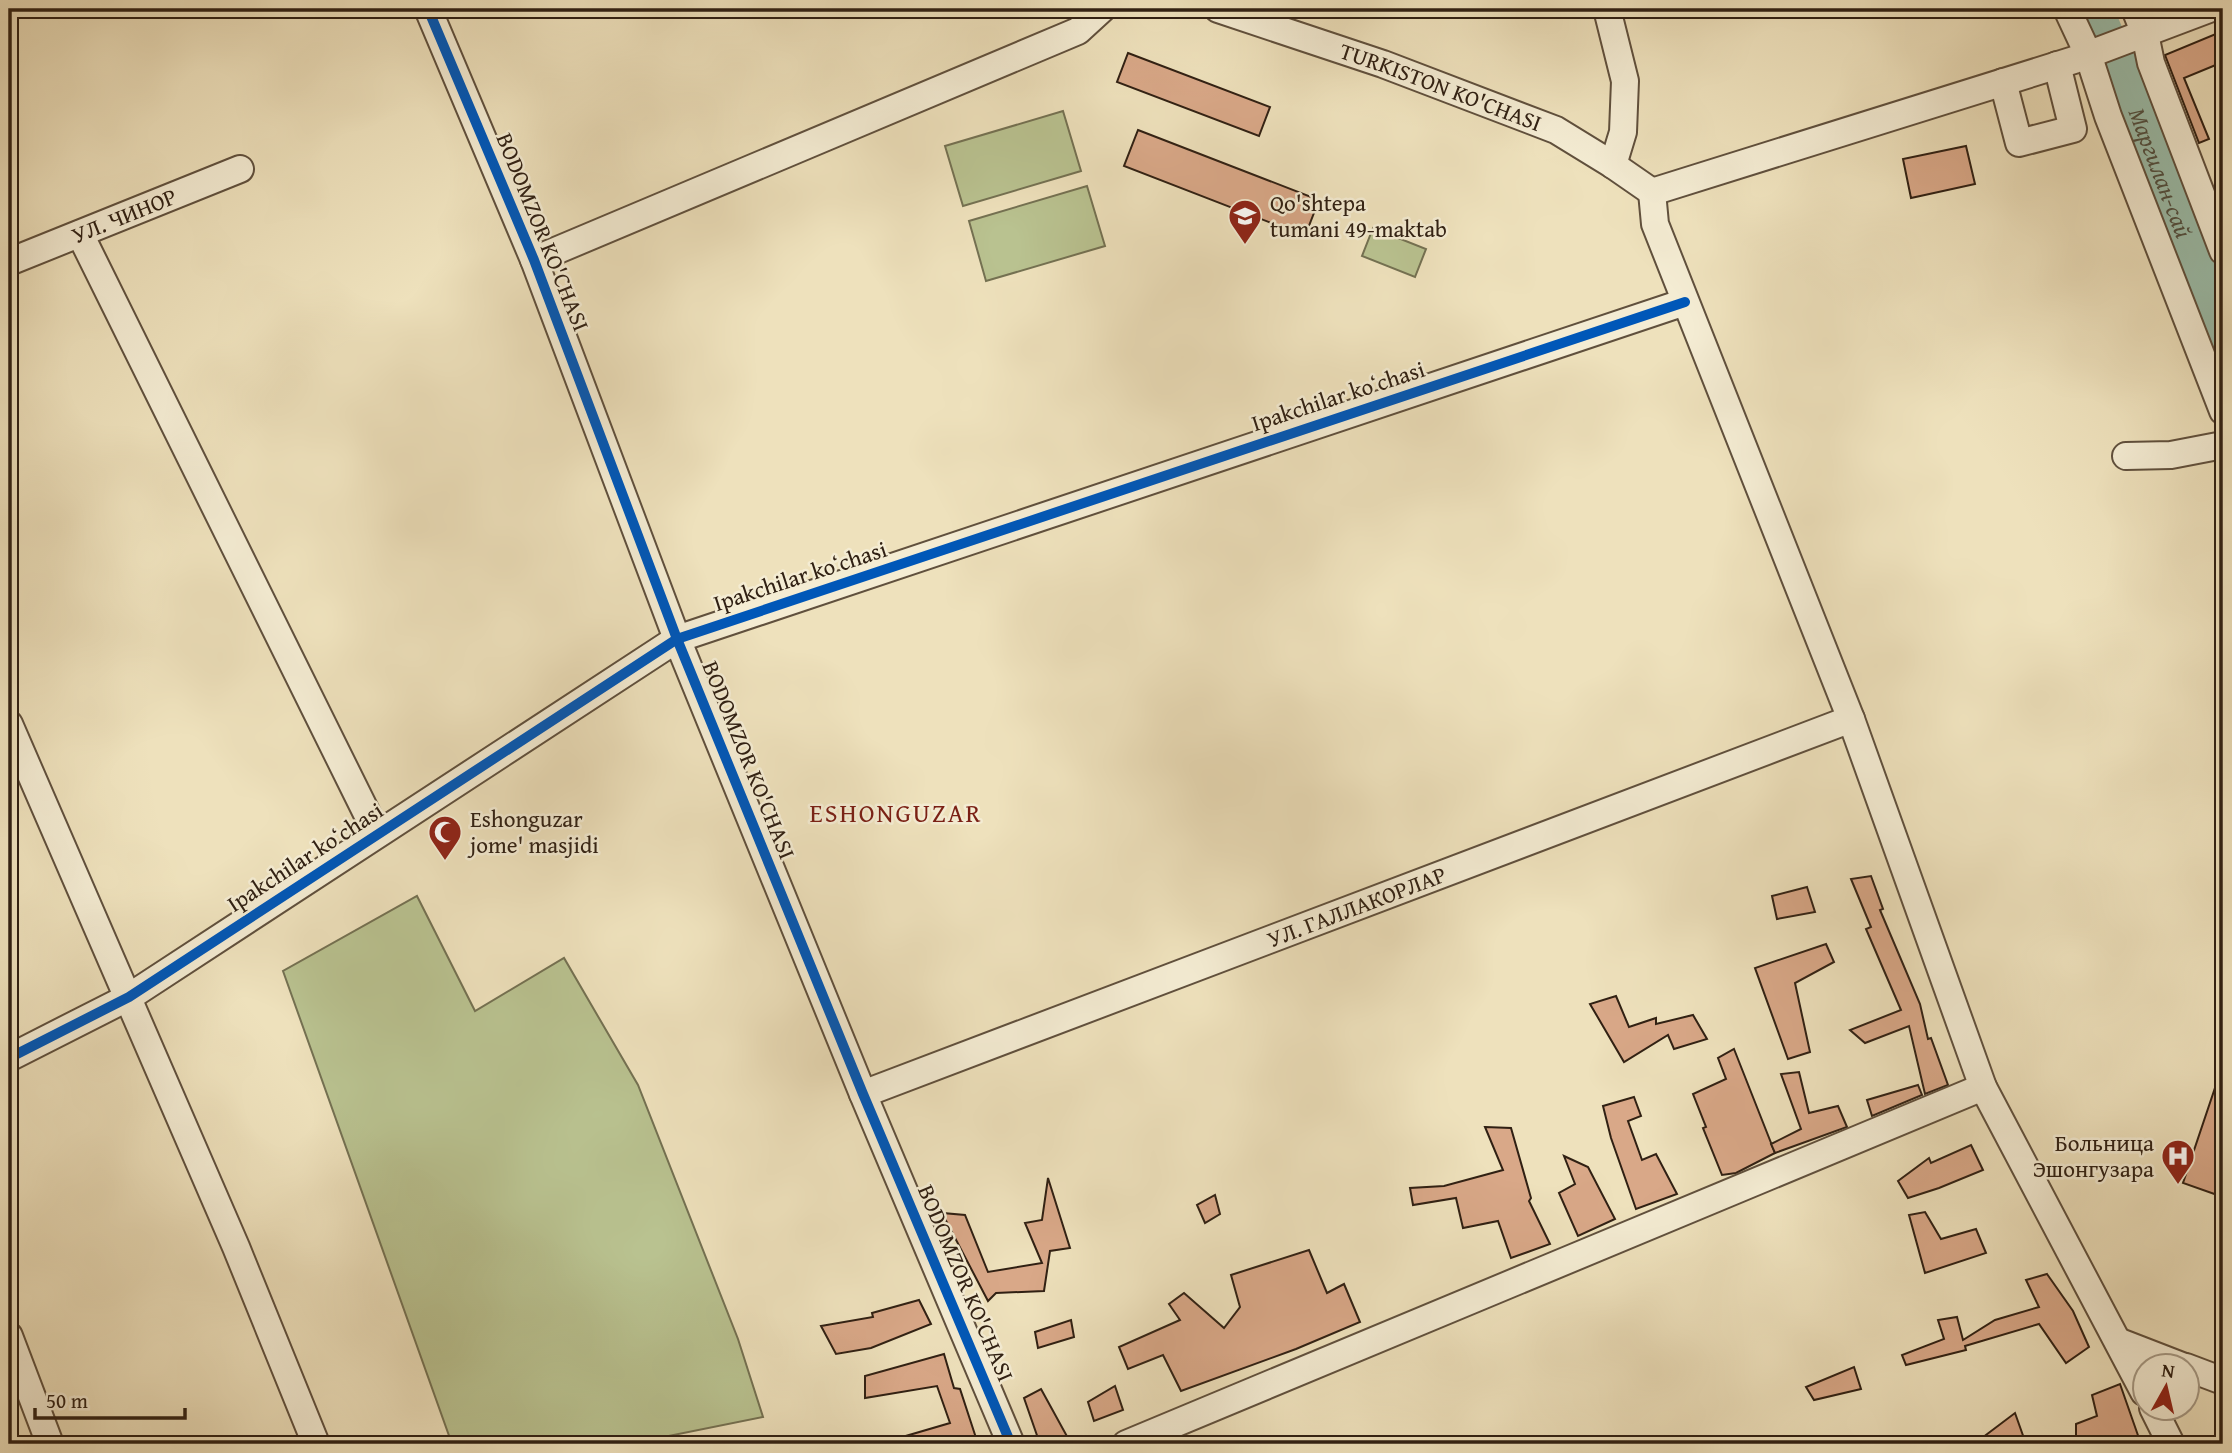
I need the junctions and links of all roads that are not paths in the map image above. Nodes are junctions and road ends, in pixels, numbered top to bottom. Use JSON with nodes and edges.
{"nodes":[{"id":1,"x":428,"y":9,"type":"edge"},
{"id":2,"x":1102,"y":9,"type":"edge"},
{"id":3,"x":1218,"y":9,"type":"edge"},
{"id":4,"x":1607,"y":9,"type":"edge"},
{"id":5,"x":2067,"y":9,"type":"edge"},
{"id":6,"x":2135,"y":9,"type":"edge"},
{"id":7,"x":2209,"y":9,"type":"edge"},
{"id":8,"x":2145,"y":34,"type":"junction"},
{"id":9,"x":2073,"y":60,"type":"junction"},
{"id":10,"x":2003,"y":82,"type":"junction"},
{"id":11,"x":2108,"y":116,"type":"junction"},
{"id":12,"x":2073,"y":129,"type":"junction"},
{"id":13,"x":1613,"y":165,"type":"junction"},
{"id":14,"x":240,"y":169,"type":"dead end"},
{"id":15,"x":1652,"y":192,"type":"junction"},
{"id":16,"x":79,"y":234,"type":"junction"},
{"id":17,"x":2223,"y":251,"type":"edge"},
{"id":18,"x":534,"y":260,"type":"junction"},
{"id":19,"x":9,"y":262,"type":"edge"},
{"id":20,"x":1685,"y":302,"type":"junction"},
{"id":21,"x":2223,"y":411,"type":"edge"},
{"id":22,"x":2223,"y":445,"type":"edge"},
{"id":23,"x":2126,"y":456,"type":"dead end"},
{"id":24,"x":677,"y":639,"type":"junction"},
{"id":25,"x":1851,"y":719,"type":"junction"},
{"id":26,"x":9,"y":724,"type":"edge"},
{"id":27,"x":377,"y":835,"type":"junction"},
{"id":28,"x":129,"y":998,"type":"junction"},
{"id":29,"x":9,"y":1058,"type":"edge"},
{"id":30,"x":1983,"y":1087,"type":"junction"},
{"id":31,"x":863,"y":1094,"type":"junction"},
{"id":32,"x":9,"y":1336,"type":"edge"},
{"id":33,"x":2120,"y":1342,"type":"junction"},
{"id":34,"x":2147,"y":1352,"type":"edge"},
{"id":35,"x":2130,"y":1363,"type":"edge"},
{"id":36,"x":2200,"y":1372,"type":"edge"},
{"id":37,"x":2223,"y":1381,"type":"edge"},
{"id":38,"x":2159,"y":1422,"type":"edge"},
{"id":39,"x":50,"y":1444,"type":"edge"},
{"id":40,"x":316,"y":1444,"type":"edge"},
{"id":41,"x":1011,"y":1444,"type":"edge"},
{"id":42,"x":1126,"y":1444,"type":"edge"},
{"id":43,"x":2171,"y":1444,"type":"edge"}],
"edges":[{"from":1,"to":18,"type":"street","name":"BODOMZOR KO'CHASI"},
{"from":2,"to":18,"type":"street"},
{"from":3,"to":13,"type":"street","name":"TURKISTON KO'CHASI"},
{"from":4,"to":13,"type":"street"},
{"from":5,"to":9,"type":"street"},
{"from":6,"to":8,"type":"street"},
{"from":7,"to":8,"type":"street"},
{"from":8,"to":9,"type":"street"},
{"from":8,"to":17,"type":"street"},
{"from":9,"to":10,"type":"street"},
{"from":9,"to":11,"type":"street"},
{"from":9,"to":12,"type":"street"},
{"from":10,"to":12,"type":"street"},
{"from":10,"to":15,"type":"street"},
{"from":11,"to":12,"type":"street"},
{"from":11,"to":21,"type":"street"},
{"from":13,"to":15,"type":"street","name":"TURKISTON KO'CHASI"},
{"from":14,"to":16,"type":"street","name":"УЛ. ЧИНОР"},
{"from":15,"to":20,"type":"street"},
{"from":16,"to":19,"type":"street","name":"УЛ. ЧИНОР"},
{"from":16,"to":27,"type":"street"},
{"from":18,"to":24,"type":"street","name":"BODOMZOR KO'CHASI"},
{"from":20,"to":24,"type":"street","name":"Ipakchilar koʻchasi"},
{"from":20,"to":25,"type":"street"},
{"from":22,"to":23,"type":"street"},
{"from":24,"to":27,"type":"street","name":"Ipakchilar koʻchasi"},
{"from":24,"to":31,"type":"street","name":"BODOMZOR KO'CHASI"},
{"from":25,"to":30,"type":"street"},
{"from":25,"to":31,"type":"street","name":"УЛ. ГАЛЛАКОРЛАР"},
{"from":26,"to":28,"type":"street"},
{"from":27,"to":28,"type":"street","name":"Ipakchilar koʻchasi"},
{"from":28,"to":29,"type":"street","name":"Ipakchilar koʻchasi"},
{"from":28,"to":40,"type":"street"},
{"from":30,"to":33,"type":"street"},
{"from":30,"to":42,"type":"street"},
{"from":31,"to":41,"type":"street","name":"BODOMZOR KO'CHASI"},
{"from":32,"to":39,"type":"street"},
{"from":33,"to":34,"type":"street"},
{"from":33,"to":35,"type":"street"},
{"from":36,"to":37,"type":"street"},
{"from":38,"to":43,"type":"street"}]}
